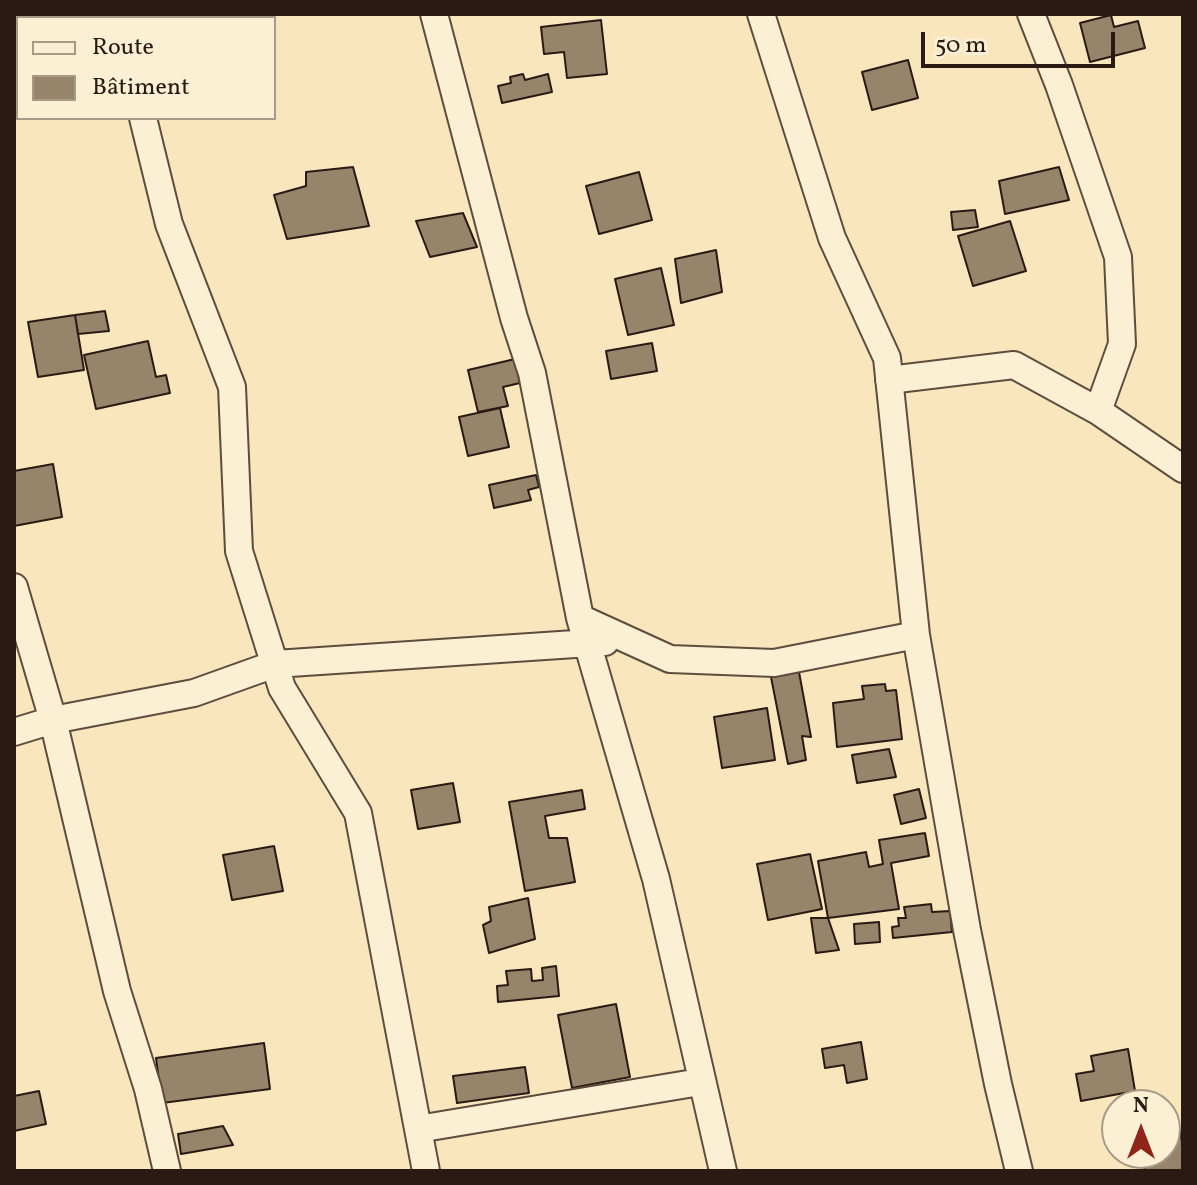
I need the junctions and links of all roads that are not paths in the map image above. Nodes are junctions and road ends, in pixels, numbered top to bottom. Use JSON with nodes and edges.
{"nodes":[{"id":1,"x":434,"y":14,"type":"edge"},
{"id":2,"x":761,"y":14,"type":"edge"},
{"id":3,"x":1031,"y":14,"type":"edge"},
{"id":4,"x":143,"y":120,"type":"edge"},
{"id":5,"x":889,"y":380,"type":"junction"},
{"id":6,"x":1098,"y":411,"type":"junction"},
{"id":7,"x":1183,"y":469,"type":"edge"},
{"id":8,"x":14,"y":587,"type":"edge"},
{"id":9,"x":584,"y":630,"type":"junction"},
{"id":10,"x":916,"y":635,"type":"junction"},
{"id":11,"x":275,"y":664,"type":"junction"},
{"id":12,"x":53,"y":720,"type":"junction"},
{"id":13,"x":14,"y":732,"type":"edge"},
{"id":14,"x":700,"y":1082,"type":"junction"},
{"id":15,"x":418,"y":1129,"type":"junction"},
{"id":16,"x":167,"y":1171,"type":"edge"},
{"id":17,"x":426,"y":1171,"type":"edge"},
{"id":18,"x":723,"y":1171,"type":"edge"},
{"id":19,"x":1019,"y":1171,"type":"edge"}],
"edges":[{"from":1,"to":9,"type":"street"},
{"from":2,"to":5,"type":"street"},
{"from":3,"to":6,"type":"street"},
{"from":4,"to":11,"type":"street"},
{"from":5,"to":6,"type":"street"},
{"from":5,"to":10,"type":"street"},
{"from":6,"to":7,"type":"street"},
{"from":8,"to":12,"type":"street"},
{"from":9,"to":10,"type":"street"},
{"from":9,"to":11,"type":"street"},
{"from":9,"to":14,"type":"street"},
{"from":10,"to":19,"type":"street"},
{"from":11,"to":12,"type":"street"},
{"from":11,"to":15,"type":"street"},
{"from":12,"to":13,"type":"street"},
{"from":12,"to":16,"type":"street"},
{"from":14,"to":15,"type":"street"},
{"from":14,"to":18,"type":"street"},
{"from":15,"to":17,"type":"street"}]}
